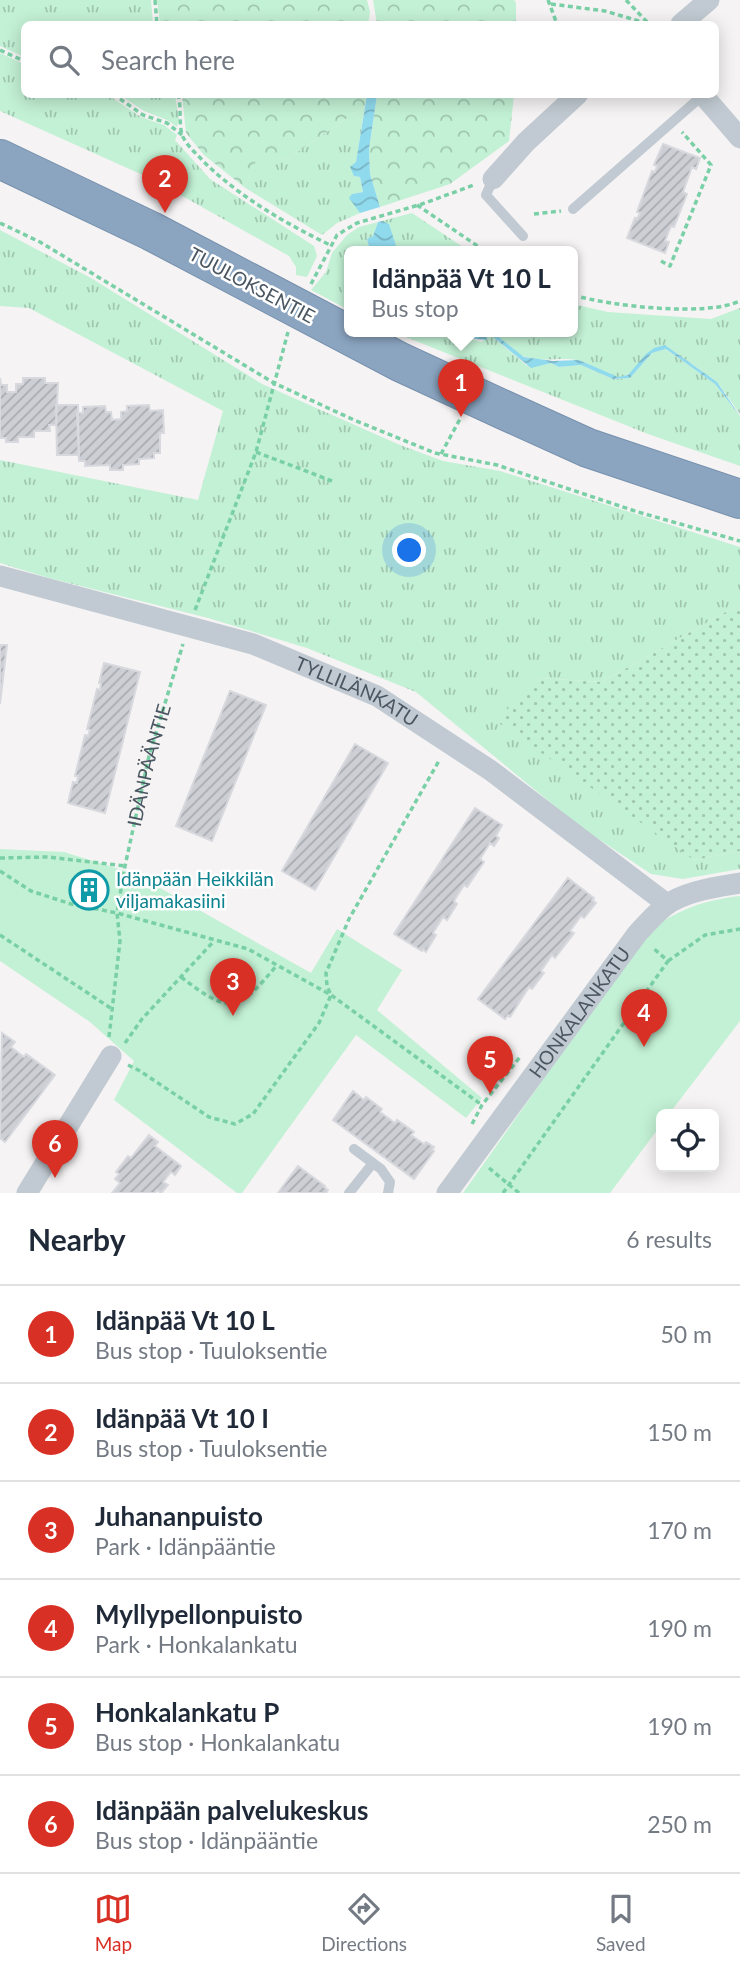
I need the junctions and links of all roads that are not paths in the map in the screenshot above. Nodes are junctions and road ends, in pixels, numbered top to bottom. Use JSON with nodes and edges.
{"nodes":[{"id":1,"x":709,"y":0,"type":"edge"},
{"id":2,"x":684,"y":21,"type":"edge"},
{"id":3,"x":574,"y":98,"type":"edge"},
{"id":4,"x":700,"y":98,"type":"edge"},
{"id":5,"x":706,"y":98,"type":"edge"},
{"id":6,"x":740,"y":138,"type":"edge"},
{"id":7,"x":0,"y":159,"type":"edge"},
{"id":8,"x":493,"y":179,"type":"joint"},
{"id":9,"x":573,"y":209,"type":"road end"},
{"id":10,"x":523,"y":236,"type":"dead end"},
{"id":11,"x":344,"y":333,"type":"edge"},
{"id":12,"x":352,"y":337,"type":"edge"},
{"id":13,"x":740,"y":499,"type":"edge"},
{"id":14,"x":0,"y":576,"type":"edge"},
{"id":15,"x":740,"y":883,"type":"edge"},
{"id":16,"x":667,"y":904,"type":"junction"},
{"id":17,"x":111,"y":1056,"type":"road end"},
{"id":18,"x":354,"y":1149,"type":"dead end"},
{"id":19,"x":373,"y":1163,"type":"junction"},
{"id":20,"x":27,"y":1193,"type":"edge"},
{"id":21,"x":349,"y":1193,"type":"edge"},
{"id":22,"x":388,"y":1193,"type":"edge"},
{"id":23,"x":447,"y":1193,"type":"edge"}],
"edges":[{"from":1,"to":2,"type":"street"},
{"from":3,"to":8,"type":"street"},
{"from":4,"to":9,"type":"lane"},
{"from":5,"to":6,"type":"street"},
{"from":7,"to":11,"type":"highway","name":"TUULOKSENTIE"},
{"from":8,"to":10,"type":"lane"},
{"from":12,"to":13,"type":"highway","name":"TUULOKSENTIE"},
{"from":14,"to":16,"type":"street","name":"TYLLILÄNKATU"},
{"from":15,"to":16,"type":"street"},
{"from":16,"to":23,"type":"street","name":"HONKALANKATU"},
{"from":17,"to":20,"type":"street"},
{"from":18,"to":19,"type":"lane"},
{"from":19,"to":21,"type":"lane"},
{"from":19,"to":22,"type":"lane"}]}
